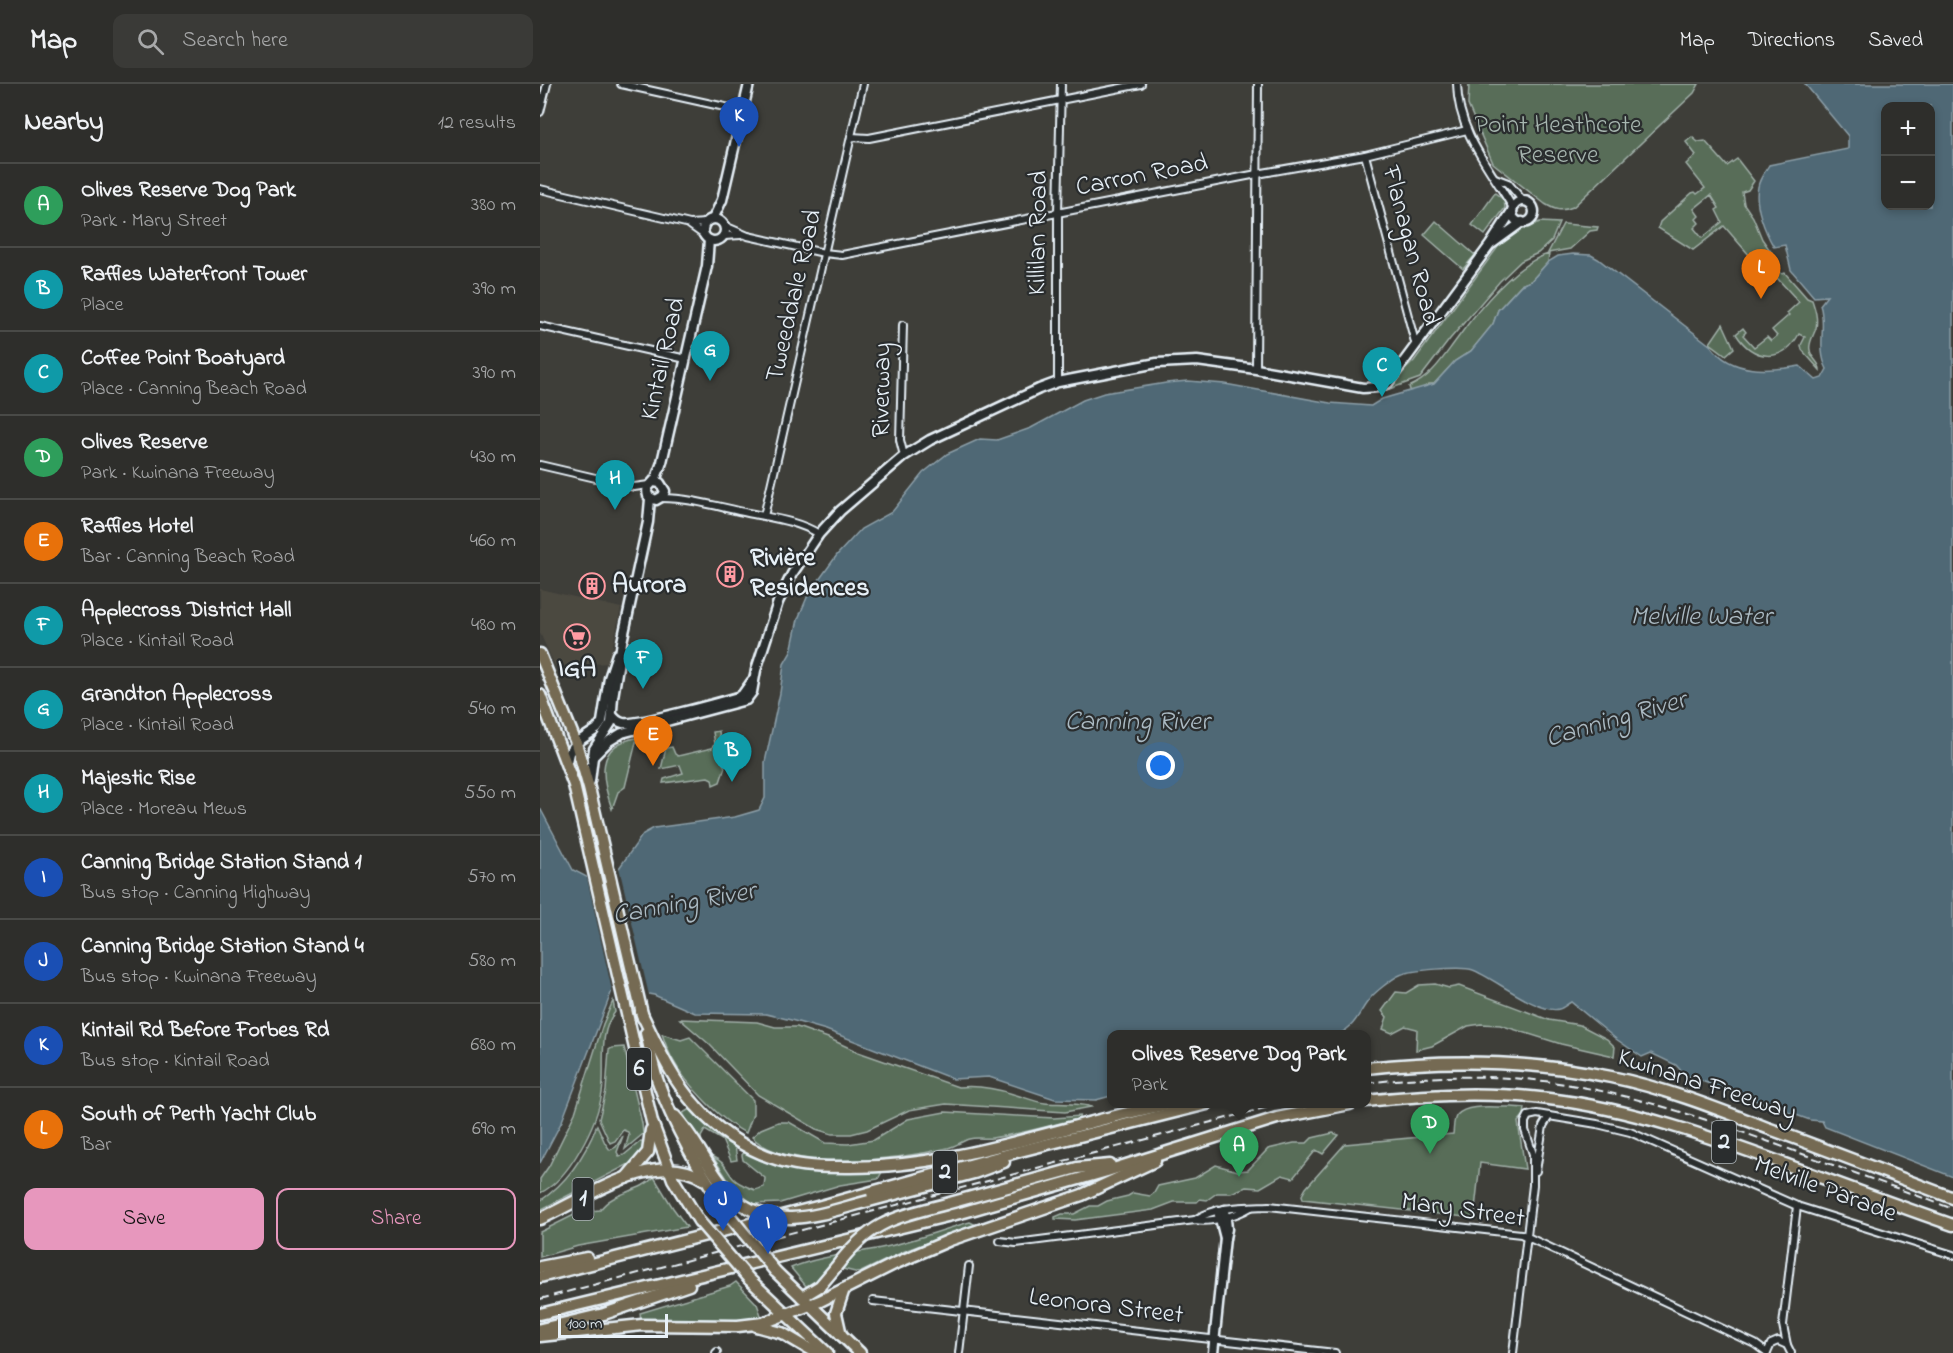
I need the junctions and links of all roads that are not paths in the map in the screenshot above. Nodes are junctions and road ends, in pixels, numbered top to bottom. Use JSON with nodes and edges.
{"nodes":[{"id":1,"x":547,"y":84,"type":"edge"},
{"id":2,"x":621,"y":84,"type":"edge"},
{"id":3,"x":749,"y":84,"type":"edge"},
{"id":4,"x":863,"y":84,"type":"edge"},
{"id":5,"x":1061,"y":84,"type":"edge"},
{"id":6,"x":1141,"y":84,"type":"edge"},
{"id":7,"x":1258,"y":84,"type":"edge"},
{"id":8,"x":1458,"y":84,"type":"edge"},
{"id":9,"x":1061,"y":100,"type":"junction"},
{"id":10,"x":742,"y":111,"type":"junction"},
{"id":11,"x":540,"y":112,"type":"edge"},
{"id":12,"x":1467,"y":130,"type":"junction"},
{"id":13,"x":851,"y":137,"type":"junction"},
{"id":14,"x":1365,"y":155,"type":"junction"},
{"id":15,"x":1257,"y":174,"type":"junction"},
{"id":16,"x":1495,"y":178,"type":"junction"},
{"id":17,"x":540,"y":189,"type":"edge"},
{"id":18,"x":722,"y":200,"type":"junction"},
{"id":19,"x":1523,"y":201,"type":"junction"},
{"id":20,"x":1513,"y":209,"type":"junction"},
{"id":21,"x":1058,"y":212,"type":"junction"},
{"id":22,"x":709,"y":221,"type":"junction"},
{"id":23,"x":1522,"y":222,"type":"junction"},
{"id":24,"x":690,"y":224,"type":"junction"},
{"id":25,"x":724,"y":225,"type":"junction"},
{"id":26,"x":742,"y":234,"type":"junction"},
{"id":27,"x":714,"y":238,"type":"junction"},
{"id":28,"x":1490,"y":245,"type":"junction"},
{"id":29,"x":824,"y":253,"type":"junction"},
{"id":30,"x":903,"y":325,"type":"dead end"},
{"id":31,"x":540,"y":326,"type":"edge"},
{"id":32,"x":1416,"y":346,"type":"junction"},
{"id":33,"x":686,"y":358,"type":"junction"},
{"id":34,"x":1256,"y":369,"type":"junction"},
{"id":35,"x":1058,"y":382,"type":"junction"},
{"id":36,"x":904,"y":456,"type":"junction"},
{"id":37,"x":540,"y":465,"type":"edge"},
{"id":38,"x":657,"y":485,"type":"junction"},
{"id":39,"x":634,"y":487,"type":"junction"},
{"id":40,"x":655,"y":498,"type":"junction"},
{"id":41,"x":678,"y":498,"type":"junction"},
{"id":42,"x":764,"y":516,"type":"junction"},
{"id":43,"x":819,"y":534,"type":"junction"},
{"id":44,"x":622,"y":642,"type":"junction"},
{"id":45,"x":540,"y":654,"type":"edge"},
{"id":46,"x":754,"y":678,"type":"junction"},
{"id":47,"x":540,"y":695,"type":"edge"},
{"id":48,"x":612,"y":715,"type":"junction"},
{"id":49,"x":576,"y":743,"type":"junction"},
{"id":50,"x":592,"y":758,"type":"junction"},
{"id":51,"x":567,"y":762,"type":"junction"},
{"id":52,"x":589,"y":788,"type":"junction"},
{"id":53,"x":641,"y":1012,"type":"junction"},
{"id":54,"x":1371,"y":1068,"type":"edge"},
{"id":55,"x":1371,"y":1101,"type":"edge"},
{"id":56,"x":1153,"y":1108,"type":"edge"},
{"id":57,"x":1191,"y":1108,"type":"edge"},
{"id":58,"x":1329,"y":1108,"type":"edge"},
{"id":59,"x":669,"y":1110,"type":"junction"},
{"id":60,"x":1549,"y":1116,"type":"junction"},
{"id":61,"x":652,"y":1122,"type":"junction"},
{"id":62,"x":1074,"y":1138,"type":"junction"},
{"id":63,"x":1194,"y":1143,"type":"junction"},
{"id":64,"x":1132,"y":1163,"type":"junction"},
{"id":65,"x":669,"y":1168,"type":"junction"},
{"id":66,"x":625,"y":1178,"type":"junction"},
{"id":67,"x":706,"y":1181,"type":"junction"},
{"id":68,"x":1533,"y":1185,"type":"junction"},
{"id":69,"x":1953,"y":1198,"type":"edge"},
{"id":70,"x":1797,"y":1206,"type":"junction"},
{"id":71,"x":1222,"y":1214,"type":"junction"},
{"id":72,"x":540,"y":1219,"type":"edge"},
{"id":73,"x":1953,"y":1225,"type":"edge"},
{"id":74,"x":1527,"y":1238,"type":"junction"},
{"id":75,"x":1000,"y":1241,"type":"dead end"},
{"id":76,"x":676,"y":1242,"type":"junction"},
{"id":77,"x":1953,"y":1255,"type":"edge"},
{"id":78,"x":744,"y":1266,"type":"junction"},
{"id":79,"x":969,"y":1266,"type":"dead end"},
{"id":80,"x":540,"y":1267,"type":"edge"},
{"id":81,"x":540,"y":1277,"type":"edge"},
{"id":82,"x":844,"y":1289,"type":"junction"},
{"id":83,"x":806,"y":1301,"type":"junction"},
{"id":84,"x":873,"y":1301,"type":"dead end"},
{"id":85,"x":963,"y":1311,"type":"junction"},
{"id":86,"x":540,"y":1314,"type":"edge"},
{"id":87,"x":786,"y":1315,"type":"junction"},
{"id":88,"x":752,"y":1325,"type":"junction"},
{"id":89,"x":1783,"y":1325,"type":"junction"},
{"id":90,"x":540,"y":1329,"type":"edge"},
{"id":91,"x":841,"y":1335,"type":"junction"},
{"id":92,"x":540,"y":1336,"type":"edge"},
{"id":93,"x":1215,"y":1340,"type":"junction"},
{"id":94,"x":1772,"y":1343,"type":"junction"},
{"id":95,"x":1755,"y":1344,"type":"junction"},
{"id":96,"x":1791,"y":1350,"type":"edge"},
{"id":97,"x":816,"y":1353,"type":"edge"},
{"id":98,"x":827,"y":1353,"type":"edge"},
{"id":99,"x":860,"y":1353,"type":"edge"},
{"id":100,"x":959,"y":1353,"type":"edge"},
{"id":101,"x":1213,"y":1353,"type":"edge"},
{"id":102,"x":1335,"y":1353,"type":"edge"},
{"id":103,"x":1513,"y":1353,"type":"edge"},
{"id":104,"x":1767,"y":1353,"type":"edge"}],
"edges":[{"from":1,"to":11,"type":"street"},
{"from":2,"to":10,"type":"street"},
{"from":3,"to":10,"type":"street"},
{"from":4,"to":13,"type":"street","name":"Tweeddale Road"},
{"from":5,"to":9,"type":"street","name":"Killilan Road"},
{"from":6,"to":9,"type":"street"},
{"from":7,"to":15,"type":"street"},
{"from":8,"to":12,"type":"street"},
{"from":9,"to":13,"type":"street"},
{"from":9,"to":21,"type":"street","name":"Killilan Road"},
{"from":10,"to":18,"type":"street"},
{"from":12,"to":14,"type":"street","name":"Carron Road"},
{"from":12,"to":16,"type":"street"},
{"from":13,"to":29,"type":"street","name":"Tweeddale Road"},
{"from":14,"to":15,"type":"street","name":"Carron Road"},
{"from":14,"to":32,"type":"street","name":"Flanagan Road"},
{"from":15,"to":21,"type":"street","name":"Carron Road"},
{"from":15,"to":34,"type":"street"},
{"from":16,"to":19,"type":"street"},
{"from":16,"to":20,"type":"street"},
{"from":17,"to":24,"type":"street"},
{"from":18,"to":22,"type":"street"},
{"from":18,"to":25,"type":"street"},
{"from":19,"to":20,"type":"street"},
{"from":19,"to":23,"type":"street"},
{"from":20,"to":23,"type":"street"},
{"from":20,"to":28,"type":"street"},
{"from":21,"to":29,"type":"street","name":"Carron Road"},
{"from":21,"to":35,"type":"street","name":"Killilan Road"},
{"from":22,"to":24,"type":"street"},
{"from":22,"to":25,"type":"street"},
{"from":22,"to":27,"type":"street"},
{"from":23,"to":28,"type":"street"},
{"from":24,"to":27,"type":"street"},
{"from":25,"to":26,"type":"street"},
{"from":25,"to":27,"type":"street"},
{"from":26,"to":27,"type":"street"},
{"from":26,"to":29,"type":"street","name":"Carron Road"},
{"from":27,"to":33,"type":"street","name":"Kintail Road"},
{"from":28,"to":32,"type":"street"},
{"from":29,"to":42,"type":"street","name":"Tweeddale Road"},
{"from":30,"to":36,"type":"street","name":"Riverway"},
{"from":31,"to":33,"type":"street"},
{"from":32,"to":34,"type":"street"},
{"from":33,"to":38,"type":"street","name":"Kintail Road"},
{"from":34,"to":35,"type":"street"},
{"from":35,"to":36,"type":"street"},
{"from":36,"to":43,"type":"street"},
{"from":37,"to":39,"type":"street"},
{"from":38,"to":39,"type":"street"},
{"from":38,"to":40,"type":"street"},
{"from":38,"to":40,"type":"street"},
{"from":38,"to":41,"type":"street"},
{"from":39,"to":40,"type":"street"},
{"from":40,"to":41,"type":"street"},
{"from":40,"to":44,"type":"street"},
{"from":41,"to":42,"type":"street"},
{"from":42,"to":43,"type":"street"},
{"from":43,"to":46,"type":"street"},
{"from":44,"to":48,"type":"street"},
{"from":44,"to":49,"type":"street"},
{"from":45,"to":49,"type":"highway","number":"6"},
{"from":46,"to":48,"type":"street"},
{"from":46,"to":50,"type":"street"},
{"from":47,"to":51,"type":"highway","number":"6"},
{"from":48,"to":50,"type":"street"},
{"from":49,"to":51,"type":"street"},
{"from":49,"to":52,"type":"highway","number":"6"},
{"from":50,"to":52,"type":"street"},
{"from":51,"to":61,"type":"highway","number":"6"},
{"from":52,"to":53,"type":"highway","number":"6"},
{"from":53,"to":56,"type":"highway"},
{"from":53,"to":59,"type":"highway","number":"6"},
{"from":54,"to":69,"type":"highway","name":"Kwinana Freeway","number":"2"},
{"from":55,"to":73,"type":"highway","name":"Kwinana Freeway","number":"2"},
{"from":57,"to":62,"type":"highway","number":"2"},
{"from":58,"to":63,"type":"highway","number":"2"},
{"from":59,"to":62,"type":"highway","bridge":true},
{"from":59,"to":67,"type":"highway","number":"6"},
{"from":60,"to":68,"type":"street"},
{"from":60,"to":68,"type":"street"},
{"from":60,"to":70,"type":"street","name":"Melville Parade"},
{"from":61,"to":65,"type":"highway","number":"6"},
{"from":61,"to":66,"type":"highway","number":"1"},
{"from":62,"to":76,"type":"highway","number":"2"},
{"from":63,"to":64,"type":"highway","number":"2"},
{"from":63,"to":82,"type":"highway"},
{"from":64,"to":78,"type":"highway","number":"2"},
{"from":64,"to":83,"type":"highway","bridge":true},
{"from":65,"to":66,"type":"highway","number":"1"},
{"from":65,"to":67,"type":"highway","number":"1"},
{"from":65,"to":87,"type":"highway","number":"6","bridge":true},
{"from":66,"to":72,"type":"highway","number":"1"},
{"from":67,"to":83,"type":"highway","bridge":true},
{"from":68,"to":74,"type":"street"},
{"from":70,"to":77,"type":"street","name":"Melville Parade"},
{"from":70,"to":89,"type":"street"},
{"from":71,"to":74,"type":"street","name":"Mary Street"},
{"from":71,"to":75,"type":"street","name":"Mary Street"},
{"from":71,"to":93,"type":"street"},
{"from":74,"to":95,"type":"street","name":"Mary Street"},
{"from":74,"to":103,"type":"street"},
{"from":76,"to":80,"type":"highway"},
{"from":76,"to":81,"type":"highway","number":"2"},
{"from":78,"to":86,"type":"highway","number":"2"},
{"from":78,"to":90,"type":"highway"},
{"from":79,"to":85,"type":"street"},
{"from":82,"to":83,"type":"highway"},
{"from":82,"to":91,"type":"highway"},
{"from":83,"to":87,"type":"highway"},
{"from":83,"to":91,"type":"highway"},
{"from":84,"to":85,"type":"street","name":"Leonora Street"},
{"from":85,"to":93,"type":"street","name":"Leonora Street"},
{"from":85,"to":100,"type":"street"},
{"from":87,"to":88,"type":"highway"},
{"from":87,"to":98,"type":"highway","number":"6"},
{"from":88,"to":92,"type":"highway"},
{"from":88,"to":97,"type":"highway"},
{"from":89,"to":94,"type":"street"},
{"from":89,"to":96,"type":"street"},
{"from":91,"to":99,"type":"highway"},
{"from":93,"to":101,"type":"street"},
{"from":93,"to":102,"type":"street","name":"Leonora Street"},
{"from":94,"to":95,"type":"street","name":"Mary Street"},
{"from":94,"to":96,"type":"street","name":"Mary Street"},
{"from":94,"to":104,"type":"street","name":"Mary Street"},
{"from":95,"to":104,"type":"street","name":"Mary Street"}]}
